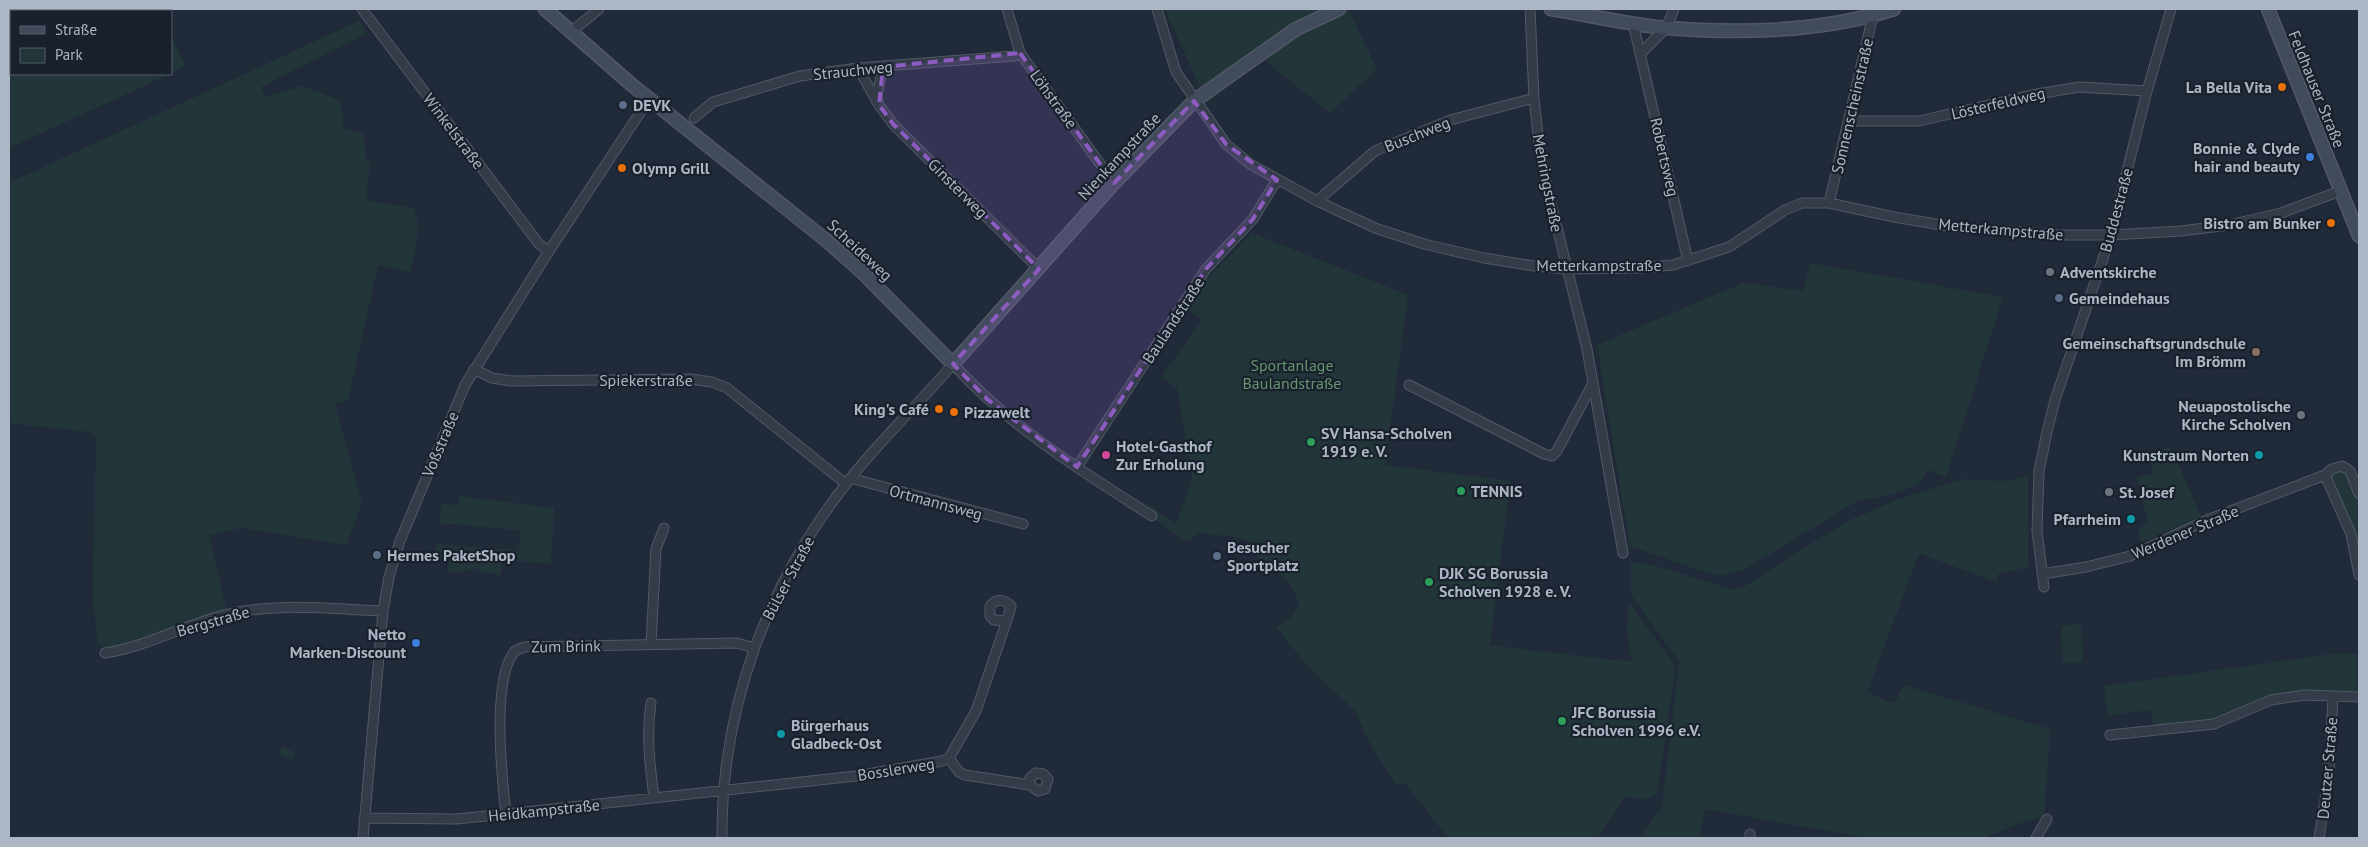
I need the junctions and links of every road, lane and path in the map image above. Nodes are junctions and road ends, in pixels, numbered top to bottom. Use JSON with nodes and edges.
{"nodes":[{"id":1,"x":362,"y":9,"type":"edge"},
{"id":2,"x":545,"y":9,"type":"edge"},
{"id":3,"x":599,"y":9,"type":"edge"},
{"id":4,"x":1008,"y":9,"type":"edge"},
{"id":5,"x":1156,"y":9,"type":"edge"},
{"id":6,"x":1339,"y":9,"type":"edge"},
{"id":7,"x":1530,"y":9,"type":"edge"},
{"id":8,"x":1551,"y":9,"type":"edge"},
{"id":9,"x":1674,"y":9,"type":"edge"},
{"id":10,"x":1894,"y":9,"type":"edge"},
{"id":11,"x":2171,"y":9,"type":"edge"},
{"id":12,"x":2268,"y":9,"type":"edge"},
{"id":13,"x":1874,"y":12,"type":"edge"},
{"id":14,"x":1633,"y":22,"type":"junction"},
{"id":15,"x":1666,"y":28,"type":"junction"},
{"id":16,"x":571,"y":32,"type":"junction"},
{"id":17,"x":1020,"y":53,"type":"junction"},
{"id":18,"x":1640,"y":54,"type":"junction"},
{"id":19,"x":883,"y":66,"type":"junction"},
{"id":20,"x":858,"y":68,"type":"junction"},
{"id":21,"x":2147,"y":91,"type":"junction"},
{"id":22,"x":649,"y":98,"type":"junction"},
{"id":23,"x":1534,"y":98,"type":"junction"},
{"id":24,"x":1194,"y":102,"type":"junction"},
{"id":25,"x":879,"y":105,"type":"junction"},
{"id":26,"x":694,"y":118,"type":"dead end"},
{"id":27,"x":1849,"y":121,"type":"junction"},
{"id":28,"x":1278,"y":180,"type":"junction"},
{"id":29,"x":1114,"y":183,"type":"junction"},
{"id":30,"x":2340,"y":191,"type":"junction"},
{"id":31,"x":1317,"y":201,"type":"junction"},
{"id":32,"x":1829,"y":203,"type":"junction"},
{"id":33,"x":2111,"y":235,"type":"junction"},
{"id":34,"x":2359,"y":236,"type":"edge"},
{"id":35,"x":549,"y":251,"type":"junction"},
{"id":36,"x":1688,"y":261,"type":"junction"},
{"id":37,"x":1566,"y":268,"type":"junction"},
{"id":38,"x":1039,"y":269,"type":"junction"},
{"id":39,"x":953,"y":364,"type":"junction"},
{"id":40,"x":474,"y":369,"type":"junction"},
{"id":41,"x":1593,"y":383,"type":"junction"},
{"id":42,"x":1409,"y":385,"type":"dead end"},
{"id":43,"x":1077,"y":467,"type":"junction"},
{"id":44,"x":2325,"y":475,"type":"junction"},
{"id":45,"x":848,"y":481,"type":"junction"},
{"id":46,"x":2359,"y":494,"type":"edge"},
{"id":47,"x":1152,"y":516,"type":"dead end"},
{"id":48,"x":1023,"y":524,"type":"dead end"},
{"id":49,"x":664,"y":528,"type":"dead end"},
{"id":50,"x":1624,"y":554,"type":"dead end"},
{"id":51,"x":2042,"y":574,"type":"junction"},
{"id":52,"x":2359,"y":576,"type":"edge"},
{"id":53,"x":2044,"y":587,"type":"dead end"},
{"id":54,"x":383,"y":611,"type":"junction"},
{"id":55,"x":1005,"y":621,"type":"dead end"},
{"id":56,"x":652,"y":644,"type":"junction"},
{"id":57,"x":754,"y":648,"type":"junction"},
{"id":58,"x":105,"y":653,"type":"dead end"},
{"id":59,"x":2333,"y":697,"type":"junction"},
{"id":60,"x":2359,"y":697,"type":"edge"},
{"id":61,"x":651,"y":703,"type":"dead end"},
{"id":62,"x":2110,"y":735,"type":"dead end"},
{"id":63,"x":950,"y":758,"type":"junction"},
{"id":64,"x":1030,"y":785,"type":"dead end"},
{"id":65,"x":724,"y":790,"type":"junction"},
{"id":66,"x":654,"y":798,"type":"junction"},
{"id":67,"x":506,"y":814,"type":"junction"},
{"id":68,"x":364,"y":818,"type":"junction"},
{"id":69,"x":2047,"y":819,"type":"dead end"},
{"id":70,"x":363,"y":838,"type":"edge"},
{"id":71,"x":722,"y":838,"type":"edge"},
{"id":72,"x":2036,"y":838,"type":"edge"},
{"id":73,"x":2319,"y":838,"type":"edge"}],
"edges":[{"from":1,"to":35,"type":"street","name":"Winkelstraße"},
{"from":2,"to":16,"type":"street","name":"Scheideweg"},
{"from":3,"to":16,"type":"street"},
{"from":4,"to":17,"type":"street","name":"Löhstraße"},
{"from":5,"to":24,"type":"street","name":"Metterkampstraße"},
{"from":6,"to":24,"type":"street","name":"Nienkampstraße"},
{"from":7,"to":23,"type":"street","name":"Mehringstraße"},
{"from":8,"to":14,"type":"street"},
{"from":9,"to":15,"type":"street"},
{"from":10,"to":13,"type":"street"},
{"from":11,"to":21,"type":"street","name":"Buddestraße"},
{"from":12,"to":30,"type":"street","name":"Feldhauser Straße"},
{"from":13,"to":15,"type":"street"},
{"from":13,"to":27,"type":"street","name":"Sonnenscheinstraße"},
{"from":14,"to":15,"type":"street"},
{"from":14,"to":18,"type":"street","name":"Robertsweg"},
{"from":15,"to":18,"type":"street"},
{"from":16,"to":22,"type":"street","name":"Scheideweg"},
{"from":17,"to":19,"type":"street","name":"Strauchweg"},
{"from":17,"to":29,"type":"street","name":"Löhstraße"},
{"from":18,"to":36,"type":"street","name":"Robertsweg"},
{"from":19,"to":20,"type":"street","name":"Strauchweg"},
{"from":19,"to":25,"type":"street"},
{"from":20,"to":25,"type":"street","name":"Ginsterweg"},
{"from":20,"to":26,"type":"street","name":"Strauchweg"},
{"from":21,"to":27,"type":"street","name":"Lösterfeldweg"},
{"from":21,"to":33,"type":"street","name":"Buddestraße"},
{"from":22,"to":35,"type":"street","name":"Voßstraße"},
{"from":22,"to":39,"type":"street","name":"Scheideweg"},
{"from":23,"to":31,"type":"street","name":"Buschweg"},
{"from":23,"to":37,"type":"street","name":"Mehringstraße"},
{"from":24,"to":28,"type":"street","name":"Metterkampstraße"},
{"from":24,"to":29,"type":"street","name":"Nienkampstraße"},
{"from":25,"to":38,"type":"street","name":"Ginsterweg"},
{"from":27,"to":32,"type":"street","name":"Sonnenscheinstraße"},
{"from":28,"to":31,"type":"street","name":"Metterkampstraße"},
{"from":28,"to":43,"type":"street","name":"Baulandstraße"},
{"from":29,"to":38,"type":"street","name":"Nienkampstraße"},
{"from":30,"to":33,"type":"street","name":"Metterkampstraße"},
{"from":30,"to":34,"type":"street","name":"Feldhauser Straße"},
{"from":31,"to":37,"type":"street","name":"Metterkampstraße"},
{"from":32,"to":33,"type":"street","name":"Metterkampstraße"},
{"from":32,"to":36,"type":"street","name":"Metterkampstraße"},
{"from":33,"to":51,"type":"street","name":"Buddestraße"},
{"from":35,"to":40,"type":"street","name":"Voßstraße"},
{"from":36,"to":37,"type":"street","name":"Metterkampstraße"},
{"from":37,"to":41,"type":"street","name":"Mehringstraße"},
{"from":38,"to":39,"type":"street","name":"Nienkampstraße"},
{"from":39,"to":43,"type":"street","name":"Scheideweg"},
{"from":39,"to":45,"type":"street","name":"Bülser Straße"},
{"from":40,"to":45,"type":"street","name":"Spiekerstraße"},
{"from":40,"to":54,"type":"street","name":"Voßstraße"},
{"from":41,"to":42,"type":"street"},
{"from":41,"to":50,"type":"street","name":"Mehringstraße"},
{"from":43,"to":47,"type":"street","name":"Scheideweg"},
{"from":44,"to":46,"type":"street","name":"Werdener Straße"},
{"from":44,"to":51,"type":"street","name":"Werdener Straße"},
{"from":44,"to":52,"type":"street"},
{"from":45,"to":48,"type":"street","name":"Ortmannsweg"},
{"from":45,"to":57,"type":"street","name":"Bülser Straße"},
{"from":49,"to":56,"type":"street"},
{"from":51,"to":53,"type":"street","name":"Buddestraße"},
{"from":54,"to":58,"type":"street","name":"Bergstraße"},
{"from":54,"to":68,"type":"street","name":"Voßstraße"},
{"from":55,"to":63,"type":"street","name":"Bosslerweg"},
{"from":56,"to":57,"type":"street","name":"Zum Brink"},
{"from":56,"to":67,"type":"street","name":"Zum Brink"},
{"from":57,"to":65,"type":"street","name":"Bülser Straße"},
{"from":59,"to":60,"type":"street"},
{"from":59,"to":62,"type":"street"},
{"from":59,"to":73,"type":"street","name":"Deutzer Straße"},
{"from":61,"to":66,"type":"street"},
{"from":63,"to":64,"type":"street"},
{"from":63,"to":65,"type":"street","name":"Bosslerweg"},
{"from":65,"to":66,"type":"street","name":"Heidkampstraße"},
{"from":65,"to":71,"type":"street","name":"Bülser Straße"},
{"from":66,"to":67,"type":"street","name":"Heidkampstraße"},
{"from":67,"to":68,"type":"street","name":"Heidkampstraße"},
{"from":68,"to":70,"type":"street","name":"Voßstraße"},
{"from":69,"to":72,"type":"street"}]}
